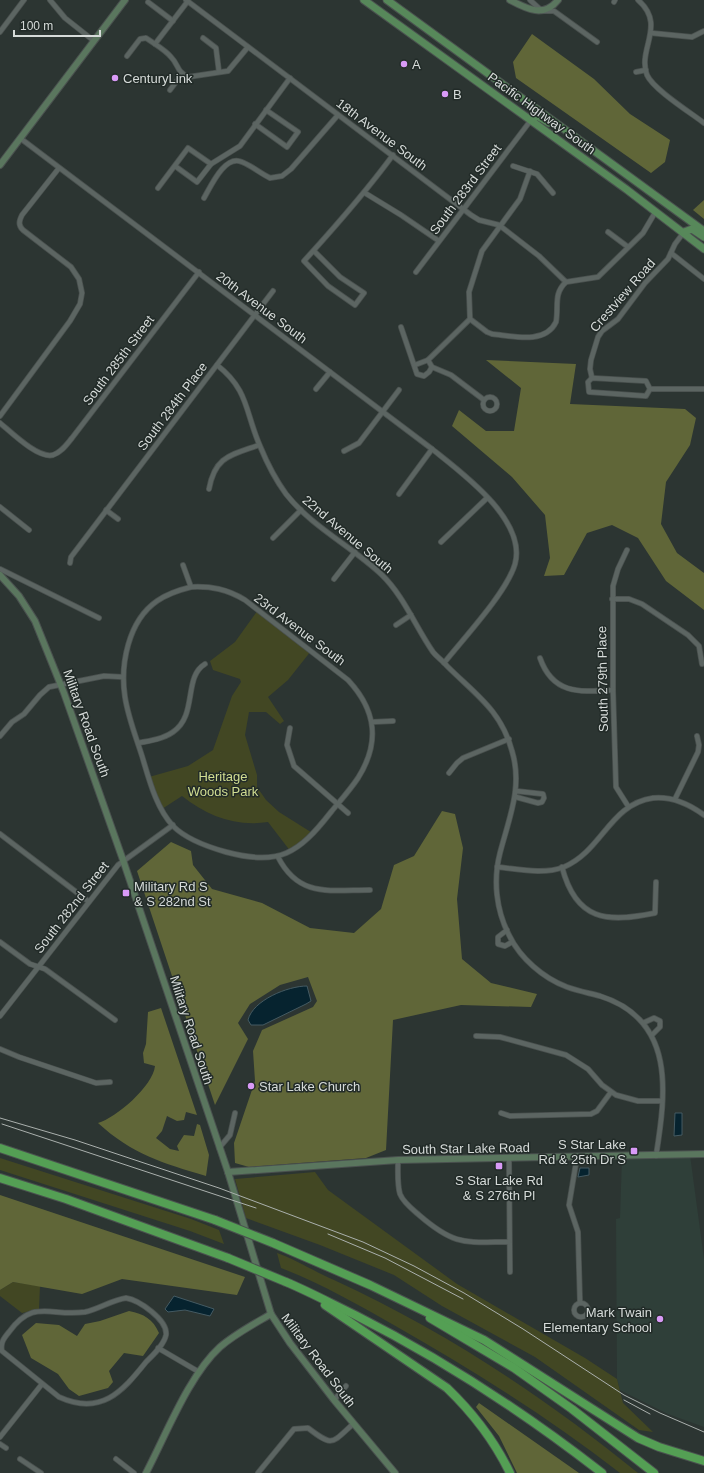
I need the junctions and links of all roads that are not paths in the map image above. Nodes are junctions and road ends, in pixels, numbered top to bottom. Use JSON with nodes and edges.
{"nodes":[{"id":1,"x":24,"y":0,"type":"edge"},
{"id":2,"x":50,"y":0,"type":"edge"},
{"id":3,"x":125,"y":0,"type":"edge"},
{"id":4,"x":364,"y":0,"type":"edge"},
{"id":5,"x":387,"y":0,"type":"edge"},
{"id":6,"x":510,"y":0,"type":"edge"},
{"id":7,"x":530,"y":0,"type":"edge"},
{"id":8,"x":558,"y":0,"type":"edge"},
{"id":9,"x":638,"y":0,"type":"edge"},
{"id":10,"x":187,"y":1,"type":"edge"},
{"id":11,"x":148,"y":2,"type":"dead end"},
{"id":12,"x":542,"y":11,"type":"junction"},
{"id":13,"x":173,"y":21,"type":"junction"},
{"id":14,"x":704,"y":30,"type":"edge"},
{"id":15,"x":0,"y":32,"type":"edge"},
{"id":16,"x":651,"y":33,"type":"junction"},
{"id":17,"x":203,"y":38,"type":"dead end"},
{"id":18,"x":94,"y":41,"type":"junction"},
{"id":19,"x":597,"y":42,"type":"dead end"},
{"id":20,"x":156,"y":44,"type":"junction"},
{"id":21,"x":248,"y":46,"type":"junction"},
{"id":22,"x":127,"y":56,"type":"dead end"},
{"id":23,"x":646,"y":70,"type":"junction"},
{"id":24,"x":219,"y":72,"type":"junction"},
{"id":25,"x":636,"y":72,"type":"dead end"},
{"id":26,"x":182,"y":74,"type":"junction"},
{"id":27,"x":290,"y":78,"type":"junction"},
{"id":28,"x":170,"y":90,"type":"dead end"},
{"id":29,"x":266,"y":110,"type":"junction"},
{"id":30,"x":338,"y":115,"type":"junction"},
{"id":31,"x":531,"y":120,"type":"junction"},
{"id":32,"x":704,"y":123,"type":"edge"},
{"id":33,"x":255,"y":124,"type":"junction"},
{"id":34,"x":574,"y":136,"type":"junction"},
{"id":35,"x":20,"y":138,"type":"junction"},
{"id":36,"x":393,"y":156,"type":"junction"},
{"id":37,"x":211,"y":164,"type":"junction"},
{"id":38,"x":0,"y":165,"type":"edge"},
{"id":39,"x":175,"y":166,"type":"junction"},
{"id":40,"x":513,"y":166,"type":"dead end"},
{"id":41,"x":59,"y":168,"type":"junction"},
{"id":42,"x":530,"y":171,"type":"junction"},
{"id":43,"x":158,"y":188,"type":"dead end"},
{"id":44,"x":365,"y":193,"type":"junction"},
{"id":45,"x":553,"y":193,"type":"dead end"},
{"id":46,"x":204,"y":198,"type":"dead end"},
{"id":47,"x":464,"y":210,"type":"junction"},
{"id":48,"x":656,"y":211,"type":"junction"},
{"id":49,"x":499,"y":226,"type":"junction"},
{"id":50,"x":704,"y":231,"type":"edge"},
{"id":51,"x":608,"y":232,"type":"dead end"},
{"id":52,"x":684,"y":232,"type":"junction"},
{"id":53,"x":704,"y":237,"type":"edge"},
{"id":54,"x":439,"y":242,"type":"junction"},
{"id":55,"x":628,"y":247,"type":"junction"},
{"id":56,"x":704,"y":249,"type":"edge"},
{"id":57,"x":314,"y":251,"type":"junction"},
{"id":58,"x":671,"y":253,"type":"junction"},
{"id":59,"x":199,"y":272,"type":"junction"},
{"id":60,"x":416,"y":272,"type":"dead end"},
{"id":61,"x":704,"y":279,"type":"edge"},
{"id":62,"x":566,"y":282,"type":"junction"},
{"id":63,"x":273,"y":291,"type":"dead end"},
{"id":64,"x":255,"y":314,"type":"junction"},
{"id":65,"x":470,"y":319,"type":"junction"},
{"id":66,"x":401,"y":327,"type":"dead end"},
{"id":67,"x":428,"y":360,"type":"junction"},
{"id":68,"x":217,"y":365,"type":"junction"},
{"id":69,"x":415,"y":366,"type":"junction"},
{"id":70,"x":432,"y":366,"type":"junction"},
{"id":71,"x":330,"y":372,"type":"junction"},
{"id":72,"x":592,"y":378,"type":"junction"},
{"id":73,"x":316,"y":389,"type":"dead end"},
{"id":74,"x":650,"y":389,"type":"junction"},
{"id":75,"x":704,"y":389,"type":"edge"},
{"id":76,"x":399,"y":390,"type":"dead end"},
{"id":77,"x":484,"y":400,"type":"dead end"},
{"id":78,"x":383,"y":411,"type":"junction"},
{"id":79,"x":0,"y":416,"type":"edge"},
{"id":80,"x":0,"y":423,"type":"edge"},
{"id":81,"x":259,"y":445,"type":"junction"},
{"id":82,"x":432,"y":449,"type":"junction"},
{"id":83,"x":344,"y":451,"type":"dead end"},
{"id":84,"x":209,"y":489,"type":"dead end"},
{"id":85,"x":399,"y":494,"type":"dead end"},
{"id":86,"x":487,"y":498,"type":"junction"},
{"id":87,"x":0,"y":507,"type":"edge"},
{"id":88,"x":106,"y":510,"type":"junction"},
{"id":89,"x":301,"y":510,"type":"junction"},
{"id":90,"x":118,"y":519,"type":"dead end"},
{"id":91,"x":29,"y":530,"type":"dead end"},
{"id":92,"x":273,"y":538,"type":"dead end"},
{"id":93,"x":441,"y":542,"type":"dead end"},
{"id":94,"x":627,"y":550,"type":"dead end"},
{"id":95,"x":355,"y":552,"type":"junction"},
{"id":96,"x":70,"y":563,"type":"dead end"},
{"id":97,"x":183,"y":565,"type":"dead end"},
{"id":98,"x":0,"y":569,"type":"edge"},
{"id":99,"x":0,"y":575,"type":"edge"},
{"id":100,"x":334,"y":579,"type":"dead end"},
{"id":101,"x":191,"y":587,"type":"junction"},
{"id":102,"x":612,"y":599,"type":"junction"},
{"id":103,"x":411,"y":614,"type":"junction"},
{"id":104,"x":99,"y":618,"type":"dead end"},
{"id":105,"x":396,"y":625,"type":"dead end"},
{"id":106,"x":540,"y":658,"type":"dead end"},
{"id":107,"x":444,"y":663,"type":"junction"},
{"id":108,"x":205,"y":664,"type":"dead end"},
{"id":109,"x":702,"y":664,"type":"dead end"},
{"id":110,"x":123,"y":677,"type":"junction"},
{"id":111,"x":61,"y":685,"type":"junction"},
{"id":112,"x":613,"y":690,"type":"junction"},
{"id":113,"x":394,"y":721,"type":"dead end"},
{"id":114,"x":372,"y":722,"type":"junction"},
{"id":115,"x":290,"y":728,"type":"dead end"},
{"id":116,"x":0,"y":736,"type":"edge"},
{"id":117,"x":697,"y":736,"type":"dead end"},
{"id":118,"x":509,"y":739,"type":"junction"},
{"id":119,"x":138,"y":743,"type":"junction"},
{"id":120,"x":449,"y":773,"type":"dead end"},
{"id":121,"x":516,"y":791,"type":"junction"},
{"id":122,"x":516,"y":797,"type":"junction"},
{"id":123,"x":675,"y":799,"type":"junction"},
{"id":124,"x":337,"y":805,"type":"junction"},
{"id":125,"x":628,"y":806,"type":"junction"},
{"id":126,"x":348,"y":813,"type":"dead end"},
{"id":127,"x":704,"y":815,"type":"edge"},
{"id":128,"x":173,"y":825,"type":"junction"},
{"id":129,"x":0,"y":834,"type":"edge"},
{"id":130,"x":278,"y":857,"type":"junction"},
{"id":131,"x":123,"y":860,"type":"junction"},
{"id":132,"x":497,"y":867,"type":"junction"},
{"id":133,"x":562,"y":867,"type":"junction"},
{"id":134,"x":656,"y":882,"type":"dead end"},
{"id":135,"x":370,"y":890,"type":"dead end"},
{"id":136,"x":88,"y":901,"type":"junction"},
{"id":137,"x":506,"y":930,"type":"junction"},
{"id":138,"x":0,"y":942,"type":"edge"},
{"id":139,"x":512,"y":942,"type":"junction"},
{"id":140,"x":38,"y":967,"type":"junction"},
{"id":141,"x":0,"y":1016,"type":"edge"},
{"id":142,"x":115,"y":1020,"type":"dead end"},
{"id":143,"x":643,"y":1024,"type":"junction"},
{"id":144,"x":652,"y":1035,"type":"junction"},
{"id":145,"x":476,"y":1036,"type":"dead end"},
{"id":146,"x":0,"y":1049,"type":"edge"},
{"id":147,"x":110,"y":1082,"type":"dead end"},
{"id":148,"x":611,"y":1092,"type":"junction"},
{"id":149,"x":661,"y":1101,"type":"junction"},
{"id":150,"x":235,"y":1113,"type":"dead end"},
{"id":151,"x":501,"y":1113,"type":"dead end"},
{"id":152,"x":0,"y":1148,"type":"edge"},
{"id":153,"x":219,"y":1148,"type":"junction"},
{"id":154,"x":704,"y":1154,"type":"edge"},
{"id":155,"x":656,"y":1156,"type":"junction"},
{"id":156,"x":509,"y":1157,"type":"junction"},
{"id":157,"x":576,"y":1157,"type":"junction"},
{"id":158,"x":398,"y":1160,"type":"junction"},
{"id":159,"x":228,"y":1172,"type":"junction"},
{"id":160,"x":0,"y":1178,"type":"edge"},
{"id":161,"x":510,"y":1242,"type":"junction"},
{"id":162,"x":510,"y":1272,"type":"dead end"},
{"id":163,"x":302,"y":1289,"type":"junction"},
{"id":164,"x":391,"y":1296,"type":"junction"},
{"id":165,"x":580,"y":1302,"type":"dead end"},
{"id":166,"x":271,"y":1314,"type":"junction"},
{"id":167,"x":158,"y":1348,"type":"junction"},
{"id":168,"x":199,"y":1372,"type":"junction"},
{"id":169,"x":42,"y":1384,"type":"junction"},
{"id":170,"x":346,"y":1386,"type":"dead end"},
{"id":171,"x":334,"y":1400,"type":"junction"},
{"id":172,"x":354,"y":1424,"type":"junction"},
{"id":173,"x":0,"y":1438,"type":"edge"},
{"id":174,"x":0,"y":1444,"type":"edge"},
{"id":175,"x":6,"y":1448,"type":"dead end"},
{"id":176,"x":20,"y":1459,"type":"dead end"},
{"id":177,"x":116,"y":1459,"type":"dead end"},
{"id":178,"x":704,"y":1461,"type":"edge"},
{"id":179,"x":41,"y":1473,"type":"edge"},
{"id":180,"x":134,"y":1473,"type":"edge"},
{"id":181,"x":146,"y":1473,"type":"edge"},
{"id":182,"x":258,"y":1473,"type":"edge"},
{"id":183,"x":395,"y":1473,"type":"edge"},
{"id":184,"x":510,"y":1473,"type":"edge"},
{"id":185,"x":602,"y":1473,"type":"edge"},
{"id":186,"x":654,"y":1473,"type":"edge"}],
"edges":[{"from":1,"to":15,"type":"street"},
{"from":2,"to":18,"type":"street"},
{"from":3,"to":18,"type":"main road"},
{"from":4,"to":31,"type":"main road","name":"Pacific Highway South"},
{"from":5,"to":34,"type":"main road","name":"Pacific Highway South"},
{"from":6,"to":12,"type":"main road"},
{"from":7,"to":12,"type":"street"},
{"from":8,"to":12,"type":"main road"},
{"from":9,"to":16,"type":"street"},
{"from":10,"to":13,"type":"street"},
{"from":10,"to":21,"type":"street","name":"18th Avenue South"},
{"from":11,"to":13,"type":"street"},
{"from":12,"to":19,"type":"street"},
{"from":13,"to":20,"type":"street"},
{"from":14,"to":16,"type":"street"},
{"from":16,"to":23,"type":"street"},
{"from":17,"to":24,"type":"street"},
{"from":18,"to":35,"type":"main road"},
{"from":20,"to":22,"type":"street"},
{"from":20,"to":26,"type":"street"},
{"from":21,"to":24,"type":"street"},
{"from":21,"to":27,"type":"street","name":"18th Avenue South"},
{"from":23,"to":25,"type":"street"},
{"from":23,"to":32,"type":"street"},
{"from":24,"to":26,"type":"street"},
{"from":26,"to":28,"type":"street"},
{"from":27,"to":29,"type":"street"},
{"from":27,"to":30,"type":"street","name":"18th Avenue South"},
{"from":29,"to":33,"type":"street"},
{"from":29,"to":33,"type":"street"},
{"from":30,"to":36,"type":"street","name":"18th Avenue South"},
{"from":30,"to":46,"type":"street"},
{"from":31,"to":34,"type":"main road"},
{"from":31,"to":47,"type":"street","name":"South 283rd Street"},
{"from":31,"to":48,"type":"main road","name":"Pacific Highway South"},
{"from":33,"to":37,"type":"street"},
{"from":34,"to":50,"type":"main road","name":"Pacific Highway South"},
{"from":35,"to":38,"type":"main road"},
{"from":35,"to":41,"type":"street","name":"20th Avenue South"},
{"from":36,"to":44,"type":"street"},
{"from":36,"to":47,"type":"street","name":"18th Avenue South"},
{"from":37,"to":39,"type":"street"},
{"from":37,"to":39,"type":"street"},
{"from":39,"to":43,"type":"street"},
{"from":40,"to":42,"type":"street"},
{"from":41,"to":59,"type":"street","name":"20th Avenue South"},
{"from":41,"to":79,"type":"street"},
{"from":42,"to":45,"type":"street"},
{"from":42,"to":49,"type":"street"},
{"from":44,"to":54,"type":"street"},
{"from":44,"to":57,"type":"street"},
{"from":47,"to":49,"type":"street","name":"18th Avenue South"},
{"from":47,"to":54,"type":"street","name":"South 283rd Street"},
{"from":48,"to":52,"type":"main road","name":"Pacific Highway South"},
{"from":48,"to":55,"type":"street"},
{"from":49,"to":62,"type":"street","name":"18th Avenue South"},
{"from":49,"to":65,"type":"street"},
{"from":51,"to":55,"type":"street"},
{"from":52,"to":53,"type":"main road"},
{"from":52,"to":56,"type":"main road","name":"Pacific Highway South"},
{"from":52,"to":58,"type":"street","name":"Crestview Road"},
{"from":54,"to":60,"type":"street","name":"South 283rd Street"},
{"from":55,"to":62,"type":"street"},
{"from":57,"to":57,"type":"street"},
{"from":58,"to":61,"type":"street"},
{"from":58,"to":72,"type":"street","name":"Crestview Road"},
{"from":59,"to":64,"type":"street","name":"20th Avenue South"},
{"from":59,"to":80,"type":"street","name":"South 285th Street"},
{"from":62,"to":65,"type":"street"},
{"from":63,"to":64,"type":"street","name":"South 284th Place"},
{"from":64,"to":68,"type":"street","name":"South 284th Place"},
{"from":64,"to":71,"type":"street","name":"20th Avenue South"},
{"from":65,"to":67,"type":"street"},
{"from":66,"to":69,"type":"street"},
{"from":67,"to":69,"type":"street"},
{"from":67,"to":70,"type":"street"},
{"from":68,"to":81,"type":"street","name":"22nd Avenue South"},
{"from":68,"to":88,"type":"street","name":"South 284th Place"},
{"from":69,"to":70,"type":"street"},
{"from":70,"to":77,"type":"street"},
{"from":71,"to":73,"type":"street"},
{"from":71,"to":78,"type":"street","name":"20th Avenue South"},
{"from":72,"to":74,"type":"street"},
{"from":72,"to":74,"type":"street","name":"Crestview Road"},
{"from":74,"to":75,"type":"street","name":"Crestview Road"},
{"from":76,"to":78,"type":"street"},
{"from":78,"to":82,"type":"street","name":"20th Avenue South"},
{"from":78,"to":83,"type":"street"},
{"from":81,"to":84,"type":"street"},
{"from":81,"to":89,"type":"street","name":"22nd Avenue South"},
{"from":82,"to":85,"type":"street"},
{"from":82,"to":86,"type":"street","name":"20th Avenue South"},
{"from":86,"to":93,"type":"street"},
{"from":86,"to":107,"type":"street","name":"20th Avenue South"},
{"from":87,"to":91,"type":"street"},
{"from":88,"to":90,"type":"street"},
{"from":88,"to":96,"type":"street","name":"South 284th Place"},
{"from":89,"to":92,"type":"street"},
{"from":89,"to":95,"type":"street","name":"22nd Avenue South"},
{"from":94,"to":102,"type":"street","name":"South 279th Place"},
{"from":95,"to":100,"type":"street"},
{"from":95,"to":103,"type":"street","name":"22nd Avenue South"},
{"from":97,"to":101,"type":"street"},
{"from":98,"to":104,"type":"street"},
{"from":99,"to":111,"type":"main road","name":"Military Road South"},
{"from":101,"to":110,"type":"street"},
{"from":101,"to":114,"type":"street","name":"23rd Avenue South"},
{"from":102,"to":109,"type":"street"},
{"from":102,"to":112,"type":"street","name":"South 279th Place"},
{"from":103,"to":105,"type":"street"},
{"from":103,"to":107,"type":"street","name":"22nd Avenue South"},
{"from":106,"to":112,"type":"street"},
{"from":107,"to":118,"type":"street","name":"22nd Avenue South"},
{"from":108,"to":119,"type":"street"},
{"from":110,"to":111,"type":"street"},
{"from":110,"to":119,"type":"street"},
{"from":111,"to":116,"type":"street"},
{"from":111,"to":131,"type":"main road","name":"Military Road South"},
{"from":112,"to":125,"type":"street","name":"South 279th Place"},
{"from":113,"to":114,"type":"street"},
{"from":114,"to":124,"type":"street"},
{"from":115,"to":124,"type":"street"},
{"from":117,"to":123,"type":"street"},
{"from":118,"to":120,"type":"street"},
{"from":118,"to":121,"type":"street","name":"22nd Avenue South"},
{"from":119,"to":128,"type":"street"},
{"from":121,"to":122,"type":"street","name":"22nd Avenue South"},
{"from":121,"to":122,"type":"street"},
{"from":122,"to":132,"type":"street","name":"22nd Avenue South"},
{"from":123,"to":125,"type":"street"},
{"from":123,"to":127,"type":"street"},
{"from":124,"to":126,"type":"street"},
{"from":124,"to":130,"type":"street"},
{"from":125,"to":133,"type":"street"},
{"from":128,"to":130,"type":"street"},
{"from":128,"to":131,"type":"street","name":"South 282nd Street"},
{"from":129,"to":136,"type":"street"},
{"from":130,"to":135,"type":"street"},
{"from":131,"to":136,"type":"street","name":"South 282nd Street"},
{"from":131,"to":153,"type":"main road","name":"Military Road South"},
{"from":132,"to":133,"type":"street"},
{"from":132,"to":137,"type":"street","name":"22nd Avenue South"},
{"from":133,"to":134,"type":"street"},
{"from":136,"to":140,"type":"street","name":"South 282nd Street"},
{"from":137,"to":139,"type":"street","name":"22nd Avenue South"},
{"from":137,"to":139,"type":"street"},
{"from":138,"to":140,"type":"street"},
{"from":139,"to":143,"type":"street","name":"22nd Avenue South"},
{"from":140,"to":141,"type":"street","name":"South 282nd Street"},
{"from":140,"to":142,"type":"street"},
{"from":143,"to":144,"type":"street","name":"22nd Avenue South"},
{"from":143,"to":144,"type":"street"},
{"from":144,"to":149,"type":"street"},
{"from":145,"to":148,"type":"street"},
{"from":146,"to":147,"type":"street"},
{"from":148,"to":149,"type":"street"},
{"from":148,"to":151,"type":"street"},
{"from":149,"to":155,"type":"street"},
{"from":150,"to":153,"type":"street"},
{"from":152,"to":164,"type":"highway","bridge":true},
{"from":153,"to":159,"type":"main road","name":"Military Road South"},
{"from":154,"to":155,"type":"main road","name":"South Star Lake Road"},
{"from":155,"to":157,"type":"main road","name":"South Star Lake Road"},
{"from":156,"to":157,"type":"main road","name":"South Star Lake Road"},
{"from":156,"to":158,"type":"main road","name":"South Star Lake Road"},
{"from":156,"to":161,"type":"street"},
{"from":157,"to":165,"type":"street"},
{"from":158,"to":159,"type":"main road","name":"South Star Lake Road"},
{"from":158,"to":161,"type":"street"},
{"from":159,"to":166,"type":"main road","name":"Military Road South"},
{"from":160,"to":163,"type":"highway","bridge":true},
{"from":161,"to":162,"type":"street"},
{"from":163,"to":184,"type":"highway"},
{"from":163,"to":185,"type":"highway"},
{"from":164,"to":178,"type":"highway"},
{"from":164,"to":186,"type":"highway"},
{"from":166,"to":168,"type":"main road"},
{"from":166,"to":171,"type":"main road","name":"Military Road South"},
{"from":167,"to":168,"type":"street"},
{"from":167,"to":169,"type":"street"},
{"from":167,"to":169,"type":"street"},
{"from":168,"to":181,"type":"main road"},
{"from":169,"to":173,"type":"street"},
{"from":170,"to":171,"type":"street"},
{"from":171,"to":172,"type":"main road","name":"Military Road South"},
{"from":172,"to":182,"type":"street"},
{"from":172,"to":183,"type":"main road","name":"Military Road South"},
{"from":174,"to":175,"type":"street"},
{"from":176,"to":179,"type":"street"},
{"from":177,"to":180,"type":"street"}]}
